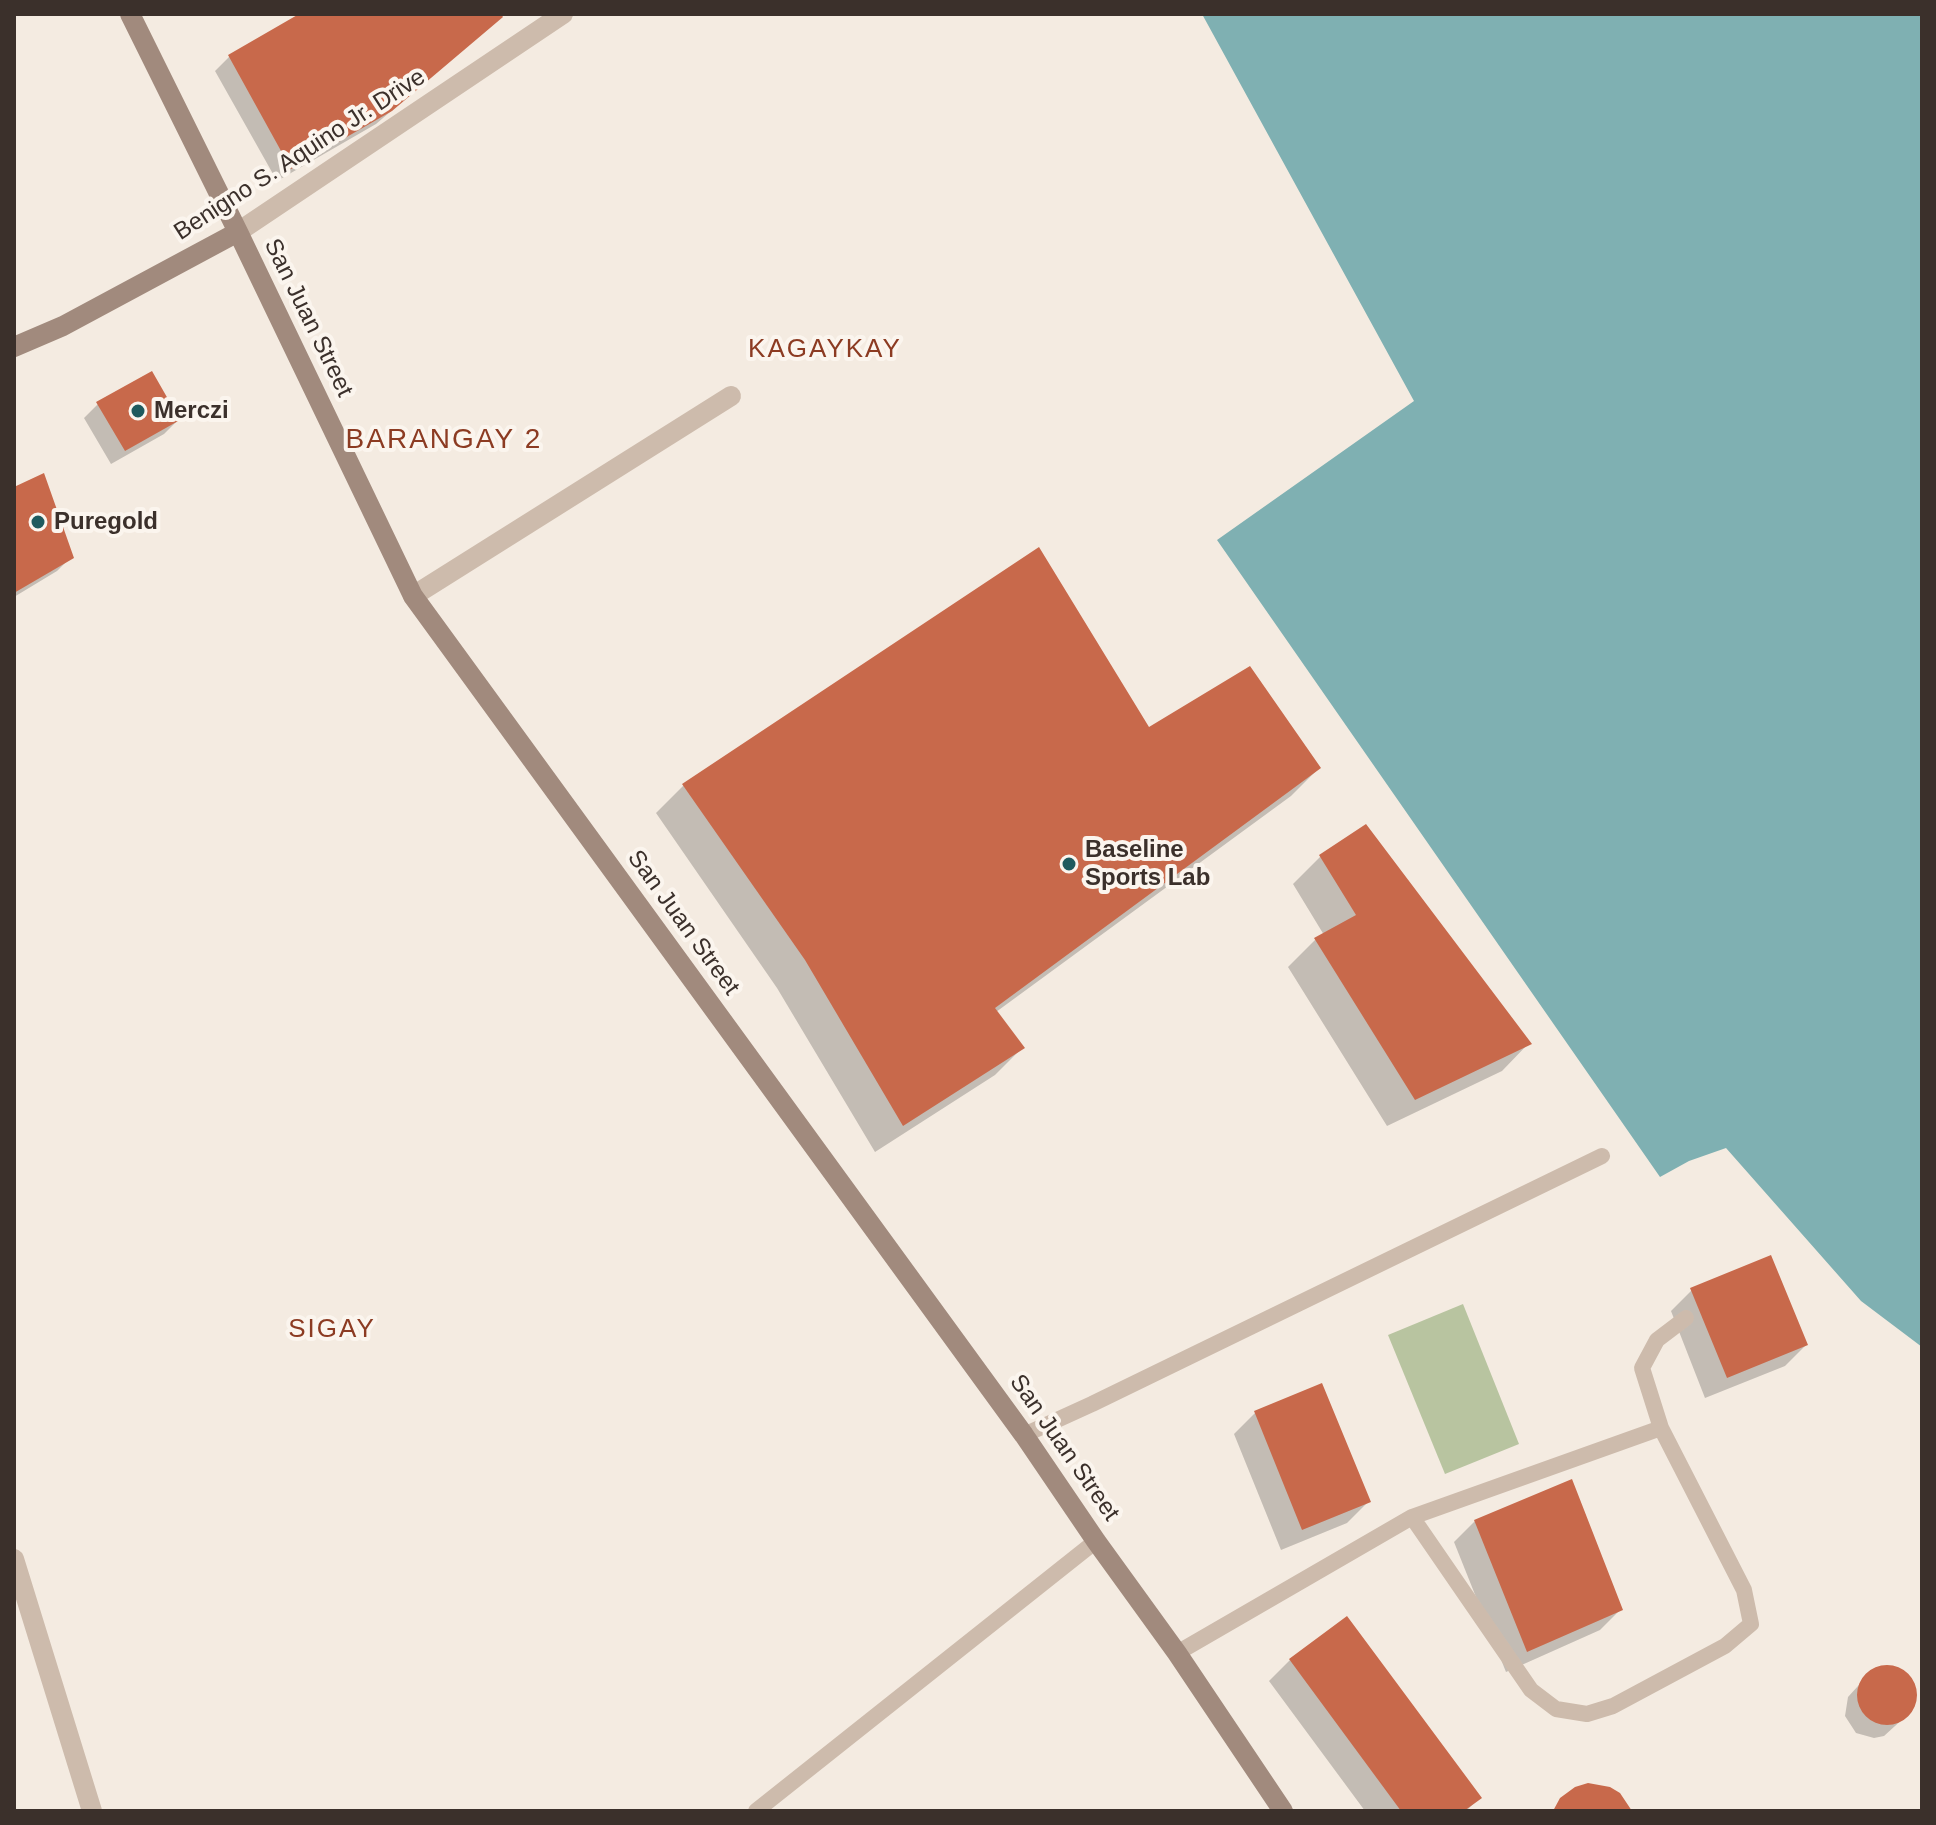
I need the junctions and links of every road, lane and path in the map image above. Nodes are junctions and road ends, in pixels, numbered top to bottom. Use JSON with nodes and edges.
{"nodes":[{"id":1,"x":130,"y":14,"type":"edge"},
{"id":2,"x":563,"y":14,"type":"edge"},
{"id":3,"x":238,"y":232,"type":"junction"},
{"id":4,"x":14,"y":347,"type":"edge"},
{"id":5,"x":731,"y":396,"type":"dead end"},
{"id":6,"x":413,"y":596,"type":"junction"},
{"id":7,"x":1602,"y":1156,"type":"dead end"},
{"id":8,"x":1686,"y":1318,"type":"dead end"},
{"id":9,"x":1661,"y":1428,"type":"junction"},
{"id":10,"x":1024,"y":1435,"type":"junction"},
{"id":11,"x":1412,"y":1517,"type":"junction"},
{"id":12,"x":1096,"y":1541,"type":"junction"},
{"id":13,"x":14,"y":1559,"type":"edge"},
{"id":14,"x":18,"y":1589,"type":"edge"},
{"id":15,"x":1177,"y":1653,"type":"junction"},
{"id":16,"x":92,"y":1811,"type":"edge"},
{"id":17,"x":756,"y":1811,"type":"edge"},
{"id":18,"x":1283,"y":1811,"type":"edge"}],
"edges":[{"from":1,"to":3,"type":"main road","name":"San Juan Street"},
{"from":2,"to":3,"type":"street","name":"Benigno S. Aquino Jr. Drive"},
{"from":3,"to":4,"type":"main road","name":"Benigno S. Aquino Jr. Drive"},
{"from":3,"to":6,"type":"main road","name":"San Juan Street"},
{"from":5,"to":6,"type":"street"},
{"from":6,"to":10,"type":"main road","name":"San Juan Street"},
{"from":7,"to":10,"type":"lane"},
{"from":8,"to":9,"type":"lane"},
{"from":9,"to":11,"type":"lane"},
{"from":9,"to":11,"type":"lane"},
{"from":10,"to":12,"type":"main road","name":"San Juan Street"},
{"from":11,"to":15,"type":"lane"},
{"from":12,"to":15,"type":"main road","name":"San Juan Street"},
{"from":12,"to":17,"type":"lane"},
{"from":13,"to":14,"type":"street"},
{"from":14,"to":16,"type":"street"},
{"from":15,"to":18,"type":"main road","name":"San Juan Street"}]}
